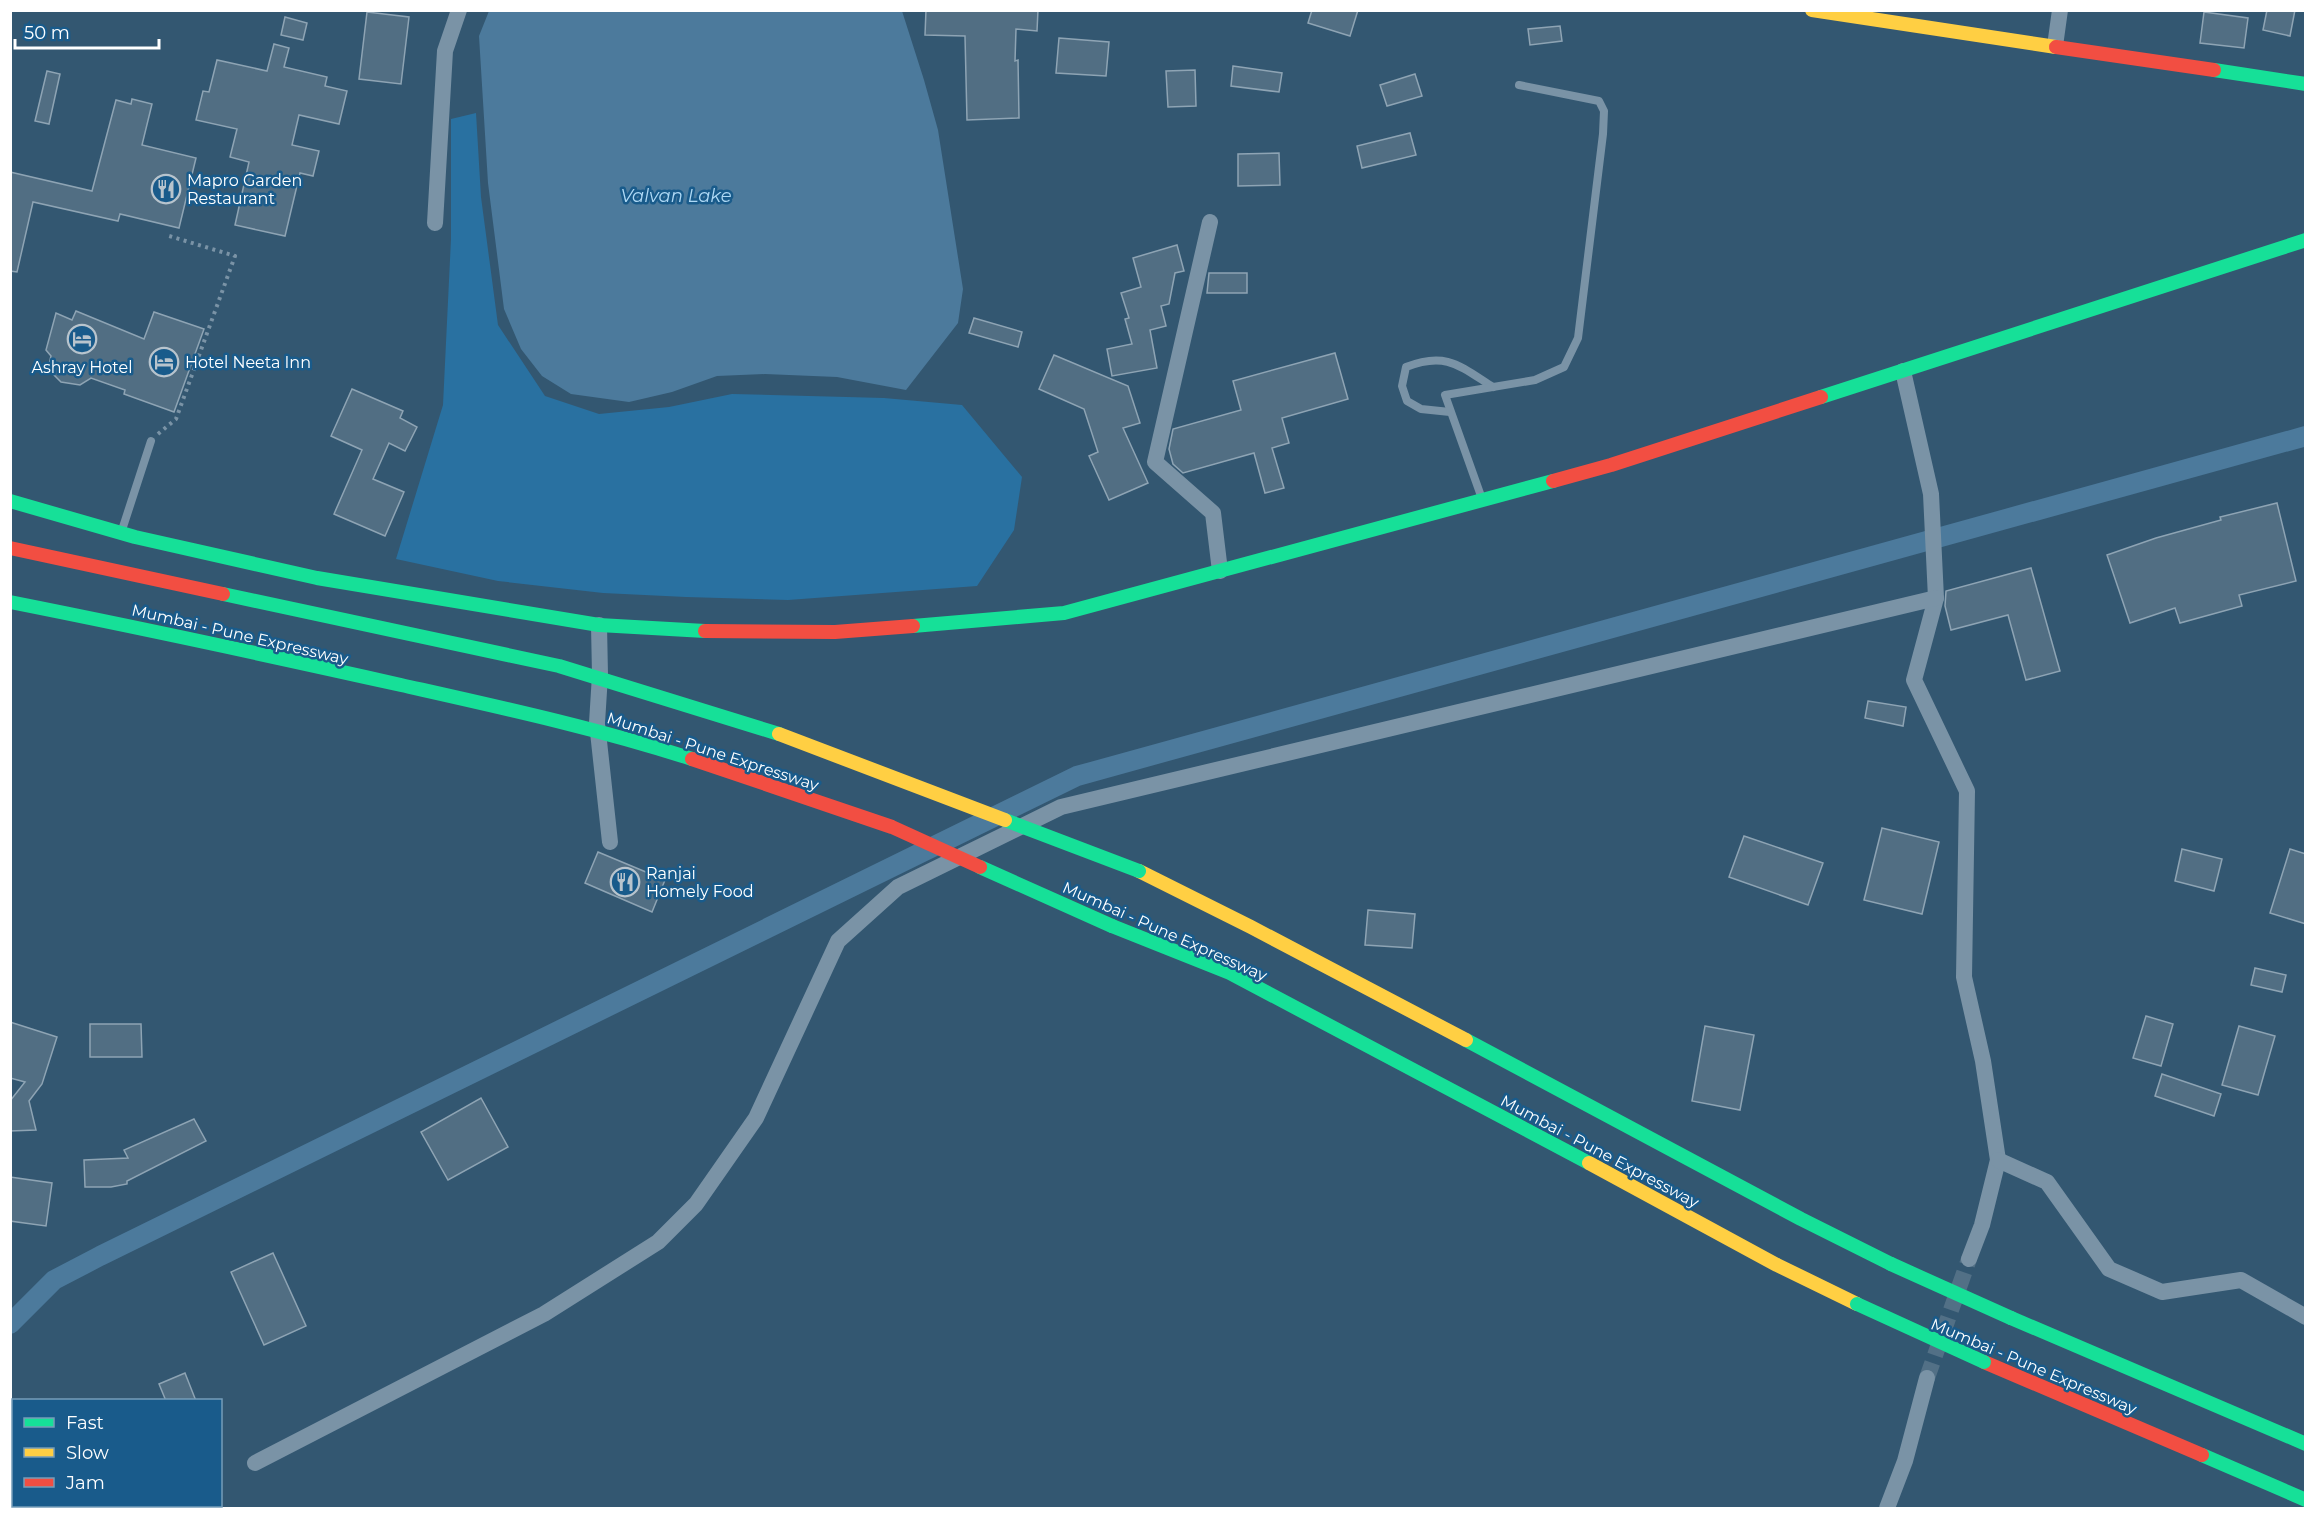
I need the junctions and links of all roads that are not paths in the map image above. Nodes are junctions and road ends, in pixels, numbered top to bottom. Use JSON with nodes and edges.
{"nodes":[{"id":1,"x":459,"y":10,"type":"edge"},
{"id":2,"x":1812,"y":10,"type":"edge"},
{"id":3,"x":2060,"y":10,"type":"edge"},
{"id":4,"x":2055,"y":46,"type":"junction"},
{"id":5,"x":2306,"y":84,"type":"edge"},
{"id":6,"x":1519,"y":85,"type":"dead end"},
{"id":7,"x":1210,"y":222,"type":"dead end"},
{"id":8,"x":435,"y":223,"type":"dead end"},
{"id":9,"x":2306,"y":240,"type":"edge"},
{"id":10,"x":1903,"y":371,"type":"junction"},
{"id":11,"x":1493,"y":387,"type":"junction"},
{"id":12,"x":1450,"y":412,"type":"junction"},
{"id":13,"x":151,"y":441,"type":"road end"},
{"id":14,"x":1482,"y":500,"type":"junction"},
{"id":15,"x":10,"y":501,"type":"edge"},
{"id":16,"x":121,"y":534,"type":"junction"},
{"id":17,"x":10,"y":548,"type":"edge"},
{"id":18,"x":1220,"y":571,"type":"junction"},
{"id":19,"x":1936,"y":598,"type":"junction"},
{"id":20,"x":10,"y":602,"type":"edge"},
{"id":21,"x":599,"y":625,"type":"junction"},
{"id":22,"x":610,"y":843,"type":"dead end"},
{"id":23,"x":1998,"y":1160,"type":"junction"},
{"id":24,"x":1969,"y":1259,"type":"tunnel mouth"},
{"id":25,"x":2306,"y":1317,"type":"edge"},
{"id":26,"x":1926,"y":1378,"type":"tunnel mouth"},
{"id":27,"x":2306,"y":1444,"type":"edge"},
{"id":28,"x":255,"y":1462,"type":"dead end"},
{"id":29,"x":2306,"y":1500,"type":"edge"},
{"id":30,"x":1887,"y":1509,"type":"edge"}],
"edges":[{"from":1,"to":8,"type":"street"},
{"from":2,"to":4,"type":"main road"},
{"from":3,"to":4,"type":"street"},
{"from":4,"to":5,"type":"main road"},
{"from":6,"to":11,"type":"lane"},
{"from":7,"to":18,"type":"street"},
{"from":9,"to":10,"type":"main road"},
{"from":10,"to":14,"type":"main road"},
{"from":10,"to":19,"type":"street"},
{"from":11,"to":12,"type":"lane"},
{"from":11,"to":12,"type":"lane"},
{"from":12,"to":14,"type":"lane"},
{"from":13,"to":16,"type":"lane"},
{"from":14,"to":18,"type":"main road"},
{"from":15,"to":16,"type":"main road"},
{"from":16,"to":21,"type":"main road"},
{"from":17,"to":27,"type":"main road","name":"Mumbai - Pune Expressway","bridge":true},
{"from":18,"to":21,"type":"main road"},
{"from":19,"to":23,"type":"street"},
{"from":19,"to":28,"type":"street"},
{"from":20,"to":29,"type":"main road","name":"Mumbai - Pune Expressway","bridge":true},
{"from":21,"to":22,"type":"street"},
{"from":23,"to":24,"type":"street"},
{"from":23,"to":25,"type":"street"},
{"from":26,"to":30,"type":"street"}]}
